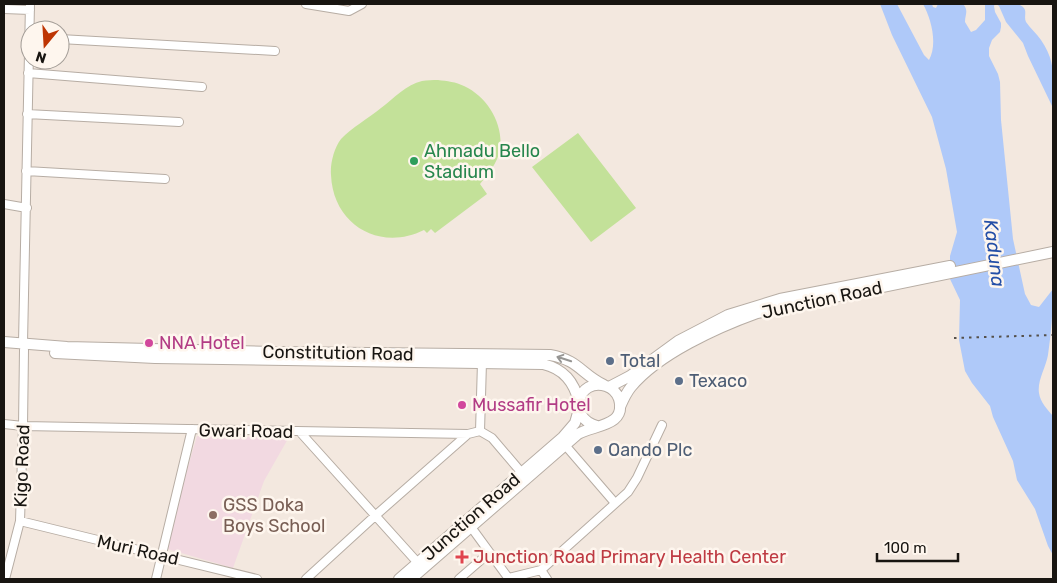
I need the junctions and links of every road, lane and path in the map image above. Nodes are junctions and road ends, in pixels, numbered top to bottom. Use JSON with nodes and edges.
{"nodes":[{"id":1,"x":306,"y":4,"type":"edge"},
{"id":2,"x":362,"y":4,"type":"edge"},
{"id":3,"x":30,"y":7,"type":"edge"},
{"id":4,"x":4,"y":9,"type":"edge"},
{"id":5,"x":30,"y":20,"type":"edge"},
{"id":6,"x":70,"y":40,"type":"edge"},
{"id":7,"x":275,"y":51,"type":"dead end"},
{"id":8,"x":28,"y":72,"type":"joint"},
{"id":9,"x":202,"y":87,"type":"dead end"},
{"id":10,"x":27,"y":114,"type":"junction"},
{"id":11,"x":179,"y":122,"type":"dead end"},
{"id":12,"x":26,"y":171,"type":"junction"},
{"id":13,"x":165,"y":179,"type":"dead end"},
{"id":14,"x":4,"y":204,"type":"edge"},
{"id":15,"x":26,"y":208,"type":"junction"},
{"id":16,"x":1053,"y":245,"type":"edge"},
{"id":17,"x":1053,"y":252,"type":"edge"},
{"id":18,"x":929,"y":274,"type":"junction"},
{"id":19,"x":4,"y":342,"type":"edge"},
{"id":20,"x":23,"y":347,"type":"junction"},
{"id":21,"x":4,"y":348,"type":"edge"},
{"id":22,"x":348,"y":357,"type":"junction"},
{"id":23,"x":482,"y":362,"type":"junction"},
{"id":24,"x":607,"y":386,"type":"junction"},
{"id":25,"x":579,"y":405,"type":"junction"},
{"id":26,"x":620,"y":407,"type":"junction"},
{"id":27,"x":4,"y":424,"type":"edge"},
{"id":28,"x":662,"y":425,"type":"dead end"},
{"id":29,"x":24,"y":426,"type":"junction"},
{"id":30,"x":597,"y":426,"type":"junction"},
{"id":31,"x":192,"y":429,"type":"junction"},
{"id":32,"x":480,"y":431,"type":"junction"},
{"id":33,"x":300,"y":432,"type":"junction"},
{"id":34,"x":468,"y":434,"type":"junction"},
{"id":35,"x":565,"y":445,"type":"junction"},
{"id":36,"x":521,"y":472,"type":"junction"},
{"id":37,"x":615,"y":503,"type":"junction"},
{"id":38,"x":376,"y":515,"type":"junction"},
{"id":39,"x":20,"y":521,"type":"junction"},
{"id":40,"x":471,"y":527,"type":"junction"},
{"id":41,"x":489,"y":552,"type":"junction"},
{"id":42,"x":163,"y":554,"type":"junction"},
{"id":43,"x":418,"y":563,"type":"junction"},
{"id":44,"x":541,"y":570,"type":"junction"},
{"id":45,"x":5,"y":579,"type":"edge"},
{"id":46,"x":156,"y":579,"type":"edge"},
{"id":47,"x":257,"y":579,"type":"edge"},
{"id":48,"x":306,"y":579,"type":"edge"},
{"id":49,"x":399,"y":579,"type":"edge"},
{"id":50,"x":411,"y":579,"type":"edge"},
{"id":51,"x":459,"y":579,"type":"edge"},
{"id":52,"x":509,"y":579,"type":"edge"},
{"id":53,"x":547,"y":579,"type":"edge"}],
"edges":[{"from":1,"to":2,"type":"street"},
{"from":3,"to":4,"type":"street"},
{"from":3,"to":5,"type":"street","name":"Kigo Road"},
{"from":6,"to":7,"type":"street"},
{"from":8,"to":9,"type":"street"},
{"from":8,"to":10,"type":"street","name":"Kigo Road"},
{"from":10,"to":11,"type":"street"},
{"from":10,"to":12,"type":"street","name":"Kigo Road"},
{"from":12,"to":13,"type":"street"},
{"from":12,"to":15,"type":"street","name":"Kigo Road"},
{"from":14,"to":15,"type":"street"},
{"from":15,"to":20,"type":"street","name":"Kigo Road"},
{"from":16,"to":18,"type":"main road","name":"Junction Road"},
{"from":17,"to":18,"type":"main road","name":"Junction Road"},
{"from":18,"to":24,"type":"main road","name":"Junction Road"},
{"from":18,"to":26,"type":"main road","name":"Junction Road"},
{"from":19,"to":20,"type":"main road","name":"Constitution Road"},
{"from":20,"to":21,"type":"main road","name":"Constitution Road"},
{"from":20,"to":22,"type":"main road","name":"Constitution Road"},
{"from":20,"to":29,"type":"street","name":"Kigo Road"},
{"from":22,"to":23,"type":"main road","name":"Constitution Road"},
{"from":24,"to":22,"type":"main road","name":"Constitution Road","one_way":true},
{"from":23,"to":25,"type":"main road","name":"Constitution Road"},
{"from":23,"to":32,"type":"street"},
{"from":24,"to":25,"type":"main road"},
{"from":24,"to":26,"type":"main road"},
{"from":25,"to":30,"type":"main road"},
{"from":25,"to":36,"type":"main road","name":"Junction Road"},
{"from":26,"to":30,"type":"main road"},
{"from":27,"to":29,"type":"street","name":"Gwari Road"},
{"from":28,"to":37,"type":"street"},
{"from":29,"to":31,"type":"street","name":"Gwari Road"},
{"from":29,"to":39,"type":"street","name":"Kigo Road"},
{"from":30,"to":35,"type":"main road","name":"Junction Road"},
{"from":31,"to":33,"type":"street","name":"Gwari Road"},
{"from":31,"to":42,"type":"street"},
{"from":32,"to":34,"type":"street","name":"Gwari Road"},
{"from":32,"to":36,"type":"street"},
{"from":33,"to":34,"type":"street","name":"Gwari Road"},
{"from":33,"to":38,"type":"street"},
{"from":34,"to":38,"type":"street","name":"Gwari Road"},
{"from":35,"to":37,"type":"street"},
{"from":35,"to":40,"type":"main road","name":"Junction Road"},
{"from":36,"to":43,"type":"main road","name":"Junction Road"},
{"from":37,"to":44,"type":"street"},
{"from":38,"to":43,"type":"street"},
{"from":38,"to":48,"type":"street","name":"Gwari Road"},
{"from":39,"to":42,"type":"street","name":"Muri Road"},
{"from":39,"to":45,"type":"street","name":"Kigo Road"},
{"from":40,"to":41,"type":"street"},
{"from":40,"to":50,"type":"main road","name":"Junction Road"},
{"from":41,"to":51,"type":"street"},
{"from":41,"to":52,"type":"street"},
{"from":42,"to":46,"type":"street"},
{"from":42,"to":47,"type":"street","name":"Muri Road"},
{"from":43,"to":49,"type":"main road","name":"Junction Road"},
{"from":44,"to":52,"type":"street"},
{"from":44,"to":53,"type":"street"}]}
